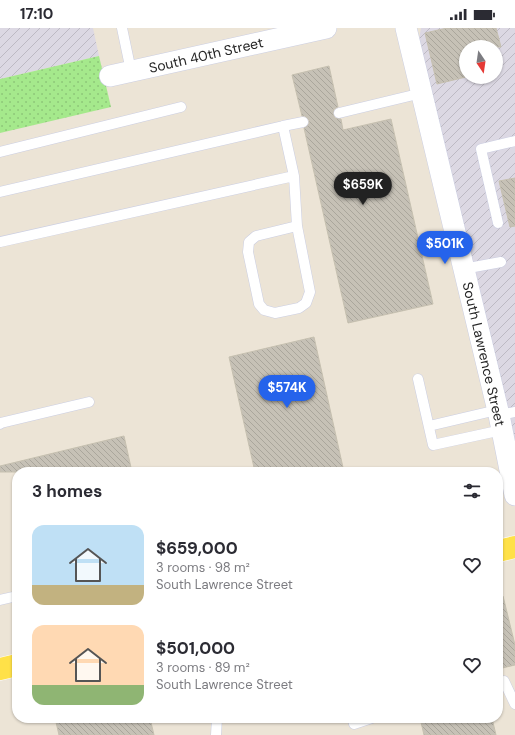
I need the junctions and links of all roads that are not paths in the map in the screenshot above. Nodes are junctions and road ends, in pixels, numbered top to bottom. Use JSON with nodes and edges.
{"nodes":[{"id":1,"x":122,"y":28,"type":"edge"},
{"id":2,"x":323,"y":28,"type":"edge"},
{"id":3,"x":406,"y":28,"type":"edge"},
{"id":4,"x":131,"y":72,"type":"junction"},
{"id":5,"x":110,"y":76,"type":"dead end"},
{"id":6,"x":422,"y":93,"type":"junction"},
{"id":7,"x":181,"y":107,"type":"dead end"},
{"id":8,"x":339,"y":113,"type":"dead end"},
{"id":9,"x":303,"y":122,"type":"dead end"},
{"id":10,"x":283,"y":126,"type":"junction"},
{"id":11,"x":515,"y":141,"type":"edge"},
{"id":12,"x":0,"y":152,"type":"edge"},
{"id":13,"x":294,"y":176,"type":"junction"},
{"id":14,"x":0,"y":192,"type":"edge"},
{"id":15,"x":498,"y":223,"type":"dead end"},
{"id":16,"x":297,"y":226,"type":"junction"},
{"id":17,"x":0,"y":242,"type":"edge"},
{"id":18,"x":501,"y":262,"type":"dead end"},
{"id":19,"x":463,"y":269,"type":"junction"},
{"id":20,"x":418,"y":379,"type":"dead end"},
{"id":21,"x":89,"y":402,"type":"dead end"},
{"id":22,"x":503,"y":417,"type":"edge"},
{"id":23,"x":0,"y":424,"type":"edge"},
{"id":24,"x":429,"y":426,"type":"junction"},
{"id":25,"x":515,"y":494,"type":"edge"},
{"id":26,"x":515,"y":547,"type":"edge"},
{"id":27,"x":503,"y":550,"type":"edge"},
{"id":28,"x":12,"y":597,"type":"edge"},
{"id":29,"x":0,"y":600,"type":"edge"},
{"id":30,"x":12,"y":666,"type":"edge"},
{"id":31,"x":0,"y":669,"type":"edge"},
{"id":32,"x":515,"y":678,"type":"edge"},
{"id":33,"x":503,"y":681,"type":"edge"},
{"id":34,"x":503,"y":685,"type":"edge"},
{"id":35,"x":515,"y":704,"type":"edge"},
{"id":36,"x":217,"y":723,"type":"edge"},
{"id":37,"x":216,"y":735,"type":"edge"}],
"edges":[{"from":1,"to":4,"type":"lane"},
{"from":2,"to":4,"type":"street","name":"South 40th Street"},
{"from":3,"to":6,"type":"street","name":"South Lawrence Street"},
{"from":4,"to":5,"type":"street","name":"South 40th Street"},
{"from":6,"to":8,"type":"lane"},
{"from":6,"to":19,"type":"street","name":"South Lawrence Street"},
{"from":7,"to":12,"type":"lane"},
{"from":9,"to":10,"type":"lane"},
{"from":10,"to":13,"type":"lane"},
{"from":10,"to":14,"type":"lane"},
{"from":11,"to":15,"type":"lane"},
{"from":13,"to":16,"type":"lane"},
{"from":13,"to":17,"type":"lane"},
{"from":16,"to":16,"type":"lane"},
{"from":18,"to":19,"type":"lane"},
{"from":19,"to":22,"type":"street","name":"South Lawrence Street"},
{"from":20,"to":24,"type":"lane"},
{"from":21,"to":23,"type":"lane"},
{"from":22,"to":24,"type":"lane"},
{"from":22,"to":24,"type":"lane"},
{"from":22,"to":25,"type":"street","name":"South Lawrence Street"},
{"from":26,"to":27,"type":"main road"},
{"from":28,"to":29,"type":"lane"},
{"from":30,"to":31,"type":"main road"},
{"from":32,"to":33,"type":"lane"},
{"from":34,"to":35,"type":"lane"},
{"from":36,"to":37,"type":"lane"}]}
